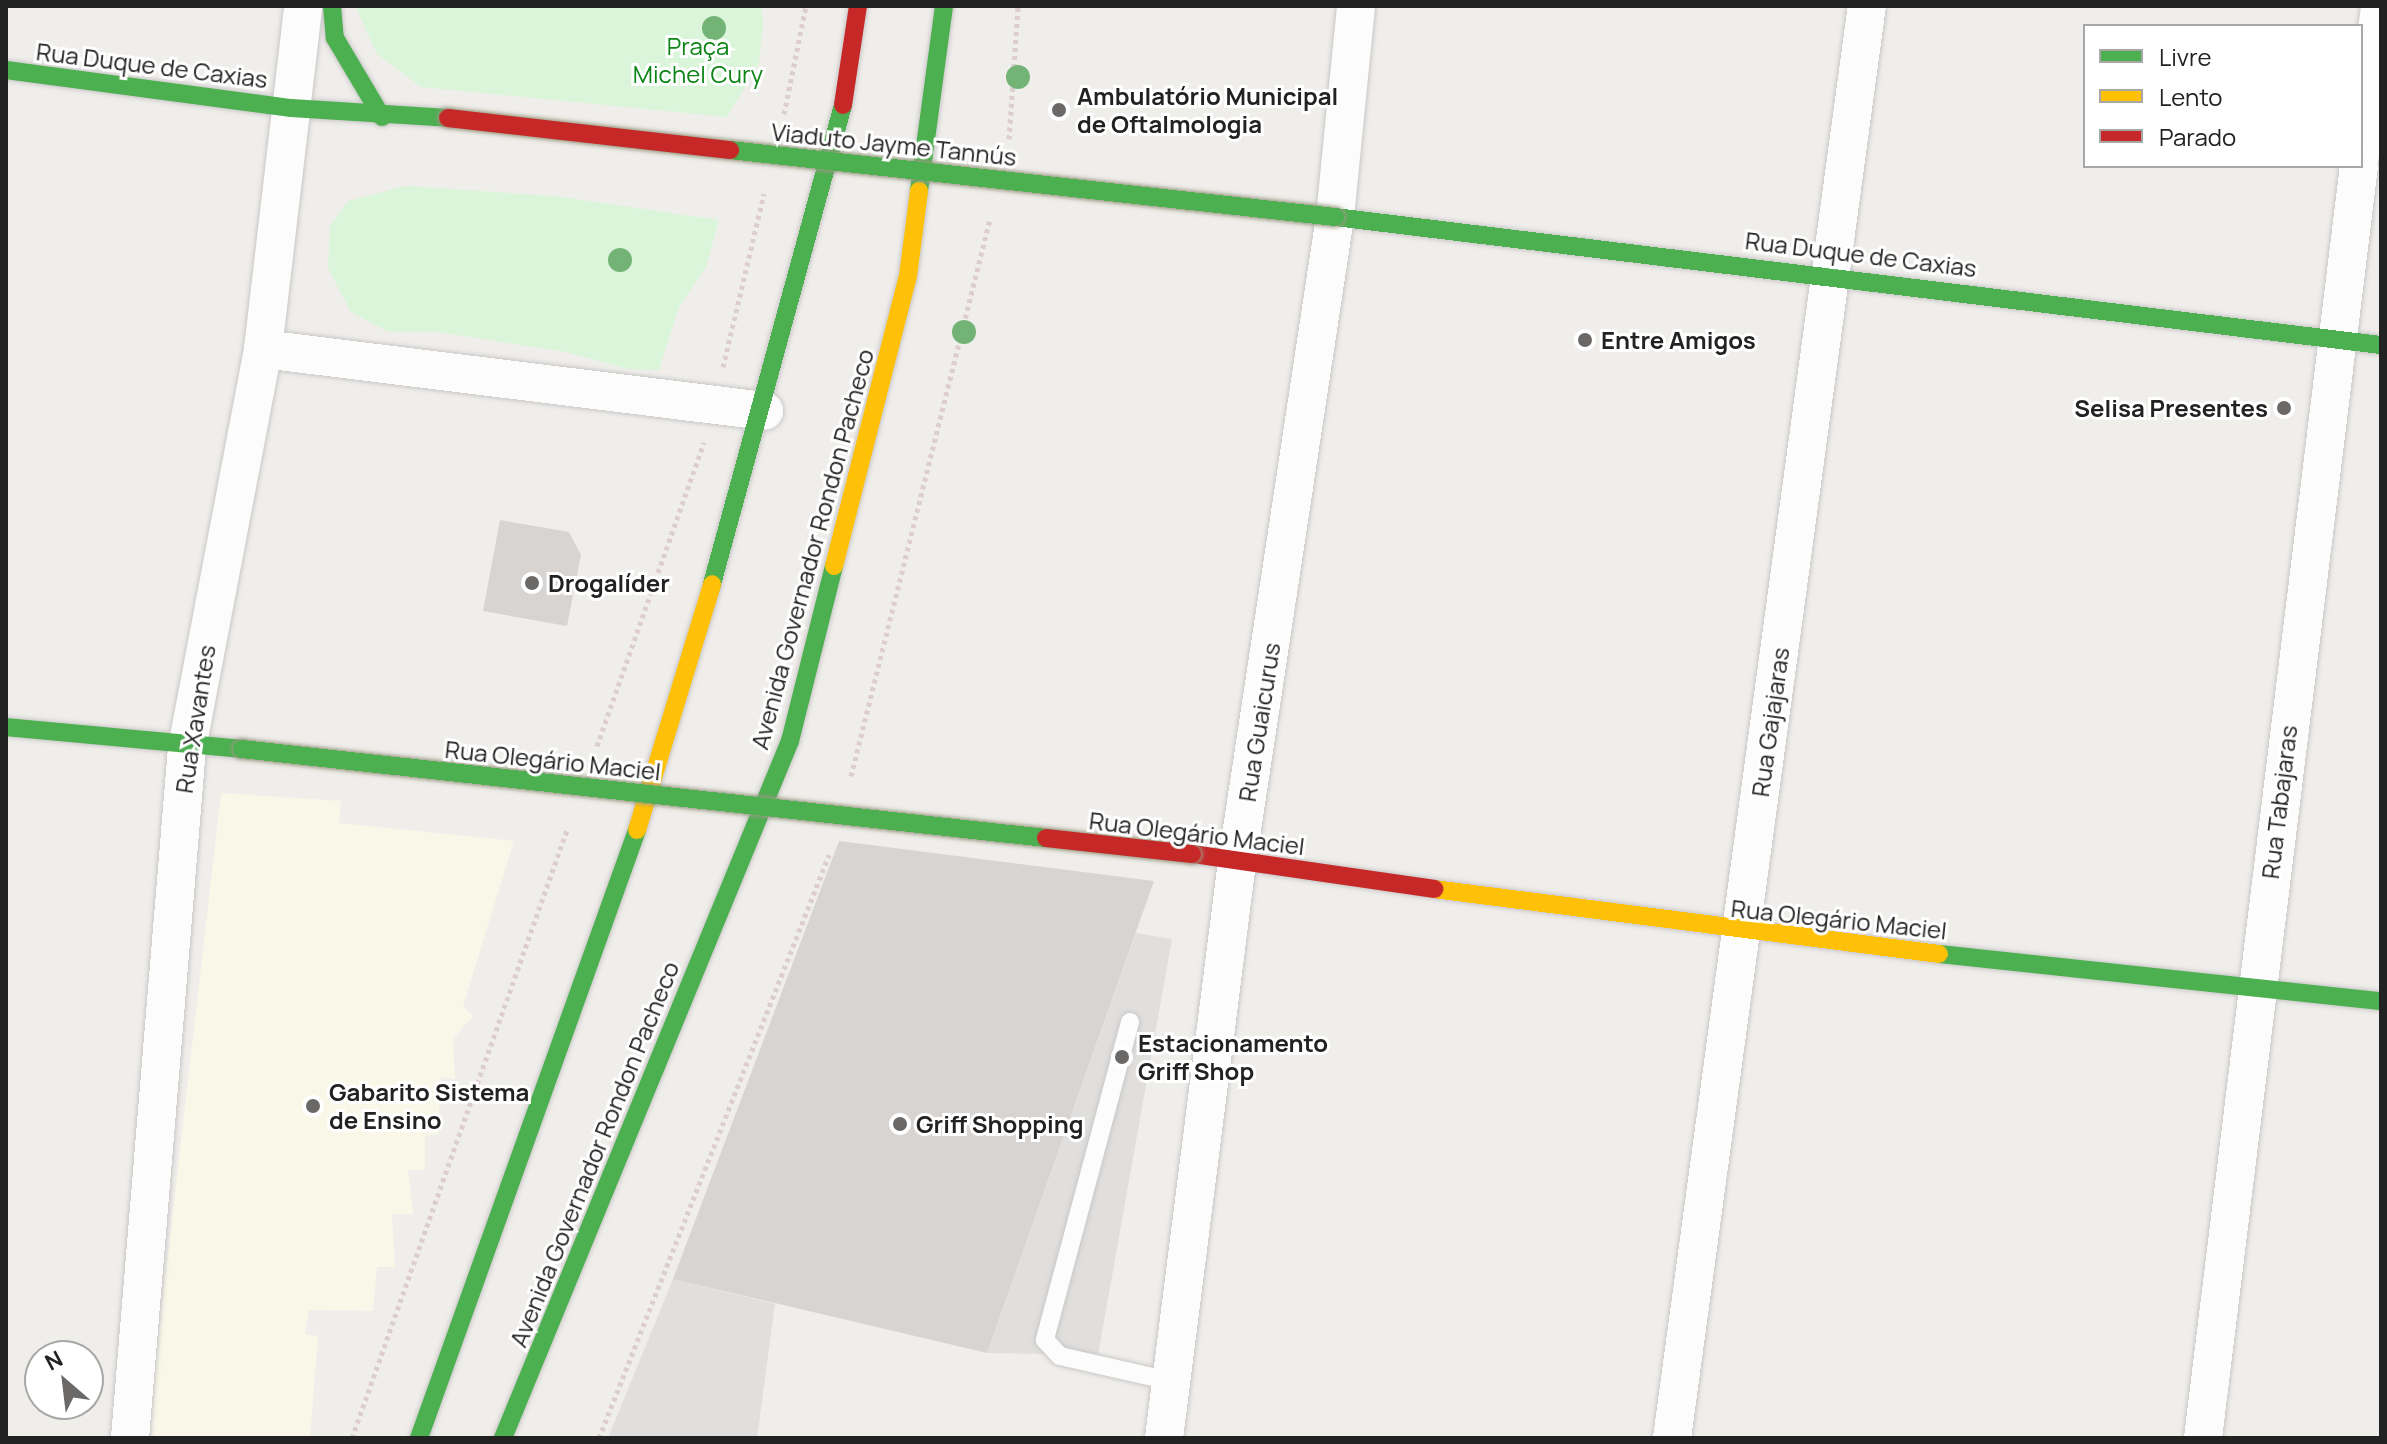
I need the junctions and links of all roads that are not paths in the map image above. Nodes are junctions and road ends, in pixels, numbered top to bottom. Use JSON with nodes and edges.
{"nodes":[{"id":1,"x":303,"y":6,"type":"edge"},
{"id":2,"x":332,"y":6,"type":"edge"},
{"id":3,"x":858,"y":6,"type":"edge"},
{"id":4,"x":944,"y":6,"type":"edge"},
{"id":5,"x":1356,"y":6,"type":"edge"},
{"id":6,"x":1867,"y":6,"type":"edge"},
{"id":7,"x":2380,"y":6,"type":"edge"},
{"id":8,"x":6,"y":70,"type":"edge"},
{"id":9,"x":291,"y":108,"type":"junction"},
{"id":10,"x":382,"y":117,"type":"junction"},
{"id":11,"x":2363,"y":138,"type":"edge"},
{"id":12,"x":2359,"y":168,"type":"edge"},
{"id":13,"x":1335,"y":217,"type":"junction"},
{"id":14,"x":1829,"y":273,"type":"junction"},
{"id":15,"x":2337,"y":339,"type":"junction"},
{"id":16,"x":2381,"y":345,"type":"edge"},
{"id":17,"x":263,"y":349,"type":"junction"},
{"id":18,"x":764,"y":411,"type":"junction"},
{"id":19,"x":6,"y":727,"type":"edge"},
{"id":20,"x":187,"y":748,"type":"junction"},
{"id":21,"x":1237,"y":862,"type":"junction"},
{"id":22,"x":1742,"y":933,"type":"junction"},
{"id":23,"x":2256,"y":989,"type":"junction"},
{"id":24,"x":2381,"y":1001,"type":"edge"},
{"id":25,"x":1130,"y":1022,"type":"dead end"},
{"id":26,"x":1170,"y":1381,"type":"junction"},
{"id":27,"x":130,"y":1438,"type":"edge"},
{"id":28,"x":419,"y":1438,"type":"edge"},
{"id":29,"x":503,"y":1438,"type":"edge"},
{"id":30,"x":1164,"y":1438,"type":"edge"},
{"id":31,"x":1672,"y":1438,"type":"edge"},
{"id":32,"x":2203,"y":1438,"type":"edge"}],
"edges":[{"from":1,"to":9,"type":"street","name":"Rua Xavantes"},
{"from":2,"to":10,"type":"main road"},
{"from":3,"to":18,"type":"main road"},
{"from":4,"to":29,"type":"main road","name":"Avenida Governador Rondon Pacheco"},
{"from":5,"to":13,"type":"street","name":"Rua Guaicurus"},
{"from":6,"to":14,"type":"street","name":"Rua Gajajaras"},
{"from":7,"to":11,"type":"street"},
{"from":8,"to":9,"type":"main road","name":"Rua Duque de Caxias"},
{"from":9,"to":10,"type":"main road","name":"Rua Duque de Caxias"},
{"from":9,"to":17,"type":"street","name":"Rua Xavantes"},
{"from":10,"to":13,"type":"main road","name":"Viaduto Jayme Tannús","bridge":true},
{"from":12,"to":15,"type":"street","name":"Rua Tabajaras"},
{"from":13,"to":14,"type":"main road","name":"Rua Duque de Caxias"},
{"from":13,"to":21,"type":"street","name":"Rua Guaicurus"},
{"from":14,"to":15,"type":"main road","name":"Rua Duque de Caxias"},
{"from":14,"to":22,"type":"street","name":"Rua Gajajaras"},
{"from":15,"to":16,"type":"main road","name":"Rua Duque de Caxias"},
{"from":15,"to":23,"type":"street","name":"Rua Tabajaras"},
{"from":17,"to":18,"type":"street"},
{"from":17,"to":20,"type":"street","name":"Rua Xavantes"},
{"from":18,"to":28,"type":"main road"},
{"from":19,"to":20,"type":"main road","name":"Rua Olegário Maciel"},
{"from":20,"to":21,"type":"main road","name":"Rua Olegário Maciel","bridge":true},
{"from":20,"to":27,"type":"street","name":"Rua Xavantes"},
{"from":21,"to":22,"type":"main road","name":"Rua Olegário Maciel"},
{"from":21,"to":26,"type":"street","name":"Rua Guaicurus"},
{"from":22,"to":23,"type":"main road","name":"Rua Olegário Maciel"},
{"from":22,"to":31,"type":"street","name":"Rua Gajajaras"},
{"from":23,"to":24,"type":"main road","name":"Rua Olegário Maciel"},
{"from":23,"to":32,"type":"street","name":"Rua Tabajaras"},
{"from":25,"to":26,"type":"lane"},
{"from":26,"to":30,"type":"street","name":"Rua Guaicurus"}]}
